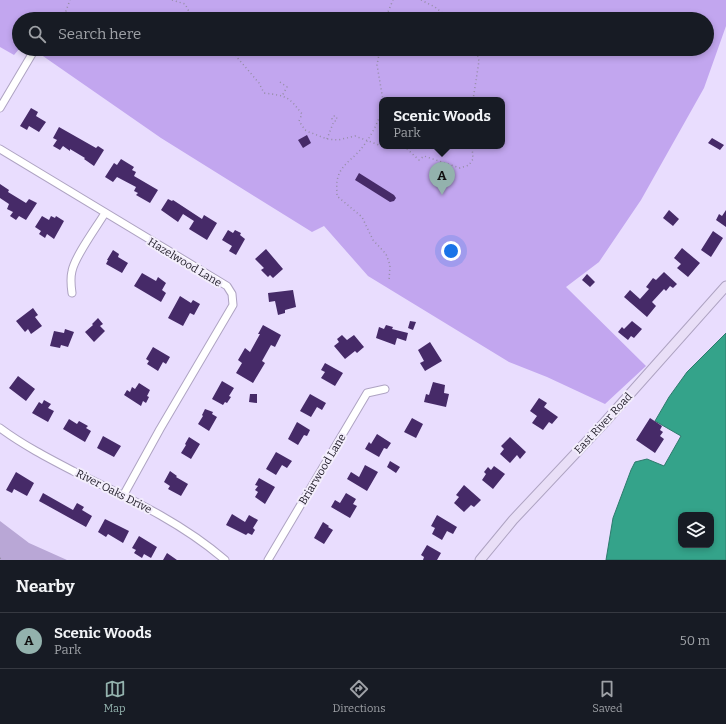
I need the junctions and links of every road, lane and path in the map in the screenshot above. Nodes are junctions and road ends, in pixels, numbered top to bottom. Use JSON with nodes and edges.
{"nodes":[{"id":1,"x":70,"y":0,"type":"edge"},
{"id":2,"x":172,"y":0,"type":"edge"},
{"id":3,"x":393,"y":0,"type":"edge"},
{"id":4,"x":421,"y":0,"type":"edge"},
{"id":5,"x":66,"y":12,"type":"edge"},
{"id":6,"x":189,"y":12,"type":"edge"},
{"id":7,"x":388,"y":12,"type":"edge"},
{"id":8,"x":441,"y":12,"type":"edge"},
{"id":9,"x":31,"y":56,"type":"edge"},
{"id":10,"x":236,"y":56,"type":"edge"},
{"id":11,"x":379,"y":56,"type":"edge"},
{"id":12,"x":478,"y":56,"type":"edge"},
{"id":13,"x":280,"y":82,"type":"dead end"},
{"id":14,"x":282,"y":96,"type":"junction"},
{"id":15,"x":383,"y":97,"type":"edge"},
{"id":16,"x":473,"y":97,"type":"edge"},
{"id":17,"x":0,"y":108,"type":"edge"},
{"id":18,"x":379,"y":118,"type":"edge"},
{"id":19,"x":334,"y":121,"type":"dead end"},
{"id":20,"x":327,"y":139,"type":"junction"},
{"id":21,"x":368,"y":141,"type":"junction"},
{"id":22,"x":379,"y":145,"type":"edge"},
{"id":23,"x":0,"y":149,"type":"edge"},
{"id":24,"x":407,"y":149,"type":"edge"},
{"id":25,"x":472,"y":149,"type":"edge"},
{"id":26,"x":105,"y":213,"type":"junction"},
{"id":27,"x":388,"y":281,"type":"dead end"},
{"id":28,"x":726,"y":286,"type":"edge"},
{"id":29,"x":72,"y":293,"type":"dead end"},
{"id":30,"x":385,"y":389,"type":"dead end"},
{"id":31,"x":0,"y":428,"type":"edge"},
{"id":32,"x":123,"y":496,"type":"junction"},
{"id":33,"x":0,"y":558,"type":"edge"},
{"id":34,"x":3,"y":560,"type":"edge"},
{"id":35,"x":225,"y":560,"type":"edge"},
{"id":36,"x":268,"y":560,"type":"edge"},
{"id":37,"x":480,"y":560,"type":"edge"}],
"edges":[{"from":1,"to":5,"type":"path"},
{"from":2,"to":6,"type":"path"},
{"from":3,"to":7,"type":"path"},
{"from":4,"to":8,"type":"path"},
{"from":9,"to":17,"type":"street"},
{"from":10,"to":14,"type":"path"},
{"from":11,"to":15,"type":"path"},
{"from":12,"to":16,"type":"path"},
{"from":13,"to":14,"type":"path"},
{"from":14,"to":20,"type":"path"},
{"from":18,"to":21,"type":"path"},
{"from":19,"to":20,"type":"path"},
{"from":20,"to":21,"type":"path"},
{"from":21,"to":22,"type":"path"},
{"from":21,"to":27,"type":"path"},
{"from":23,"to":26,"type":"street","name":"Hazelwood Lane"},
{"from":24,"to":25,"type":"path"},
{"from":26,"to":29,"type":"street"},
{"from":26,"to":32,"type":"street","name":"Hazelwood Lane"},
{"from":28,"to":37,"type":"main road","name":"East River Road"},
{"from":30,"to":36,"type":"street","name":"Briarwood Lane"},
{"from":31,"to":32,"type":"street","name":"River Oaks Drive"},
{"from":32,"to":35,"type":"street","name":"River Oaks Drive"},
{"from":33,"to":34,"type":"path"}]}
